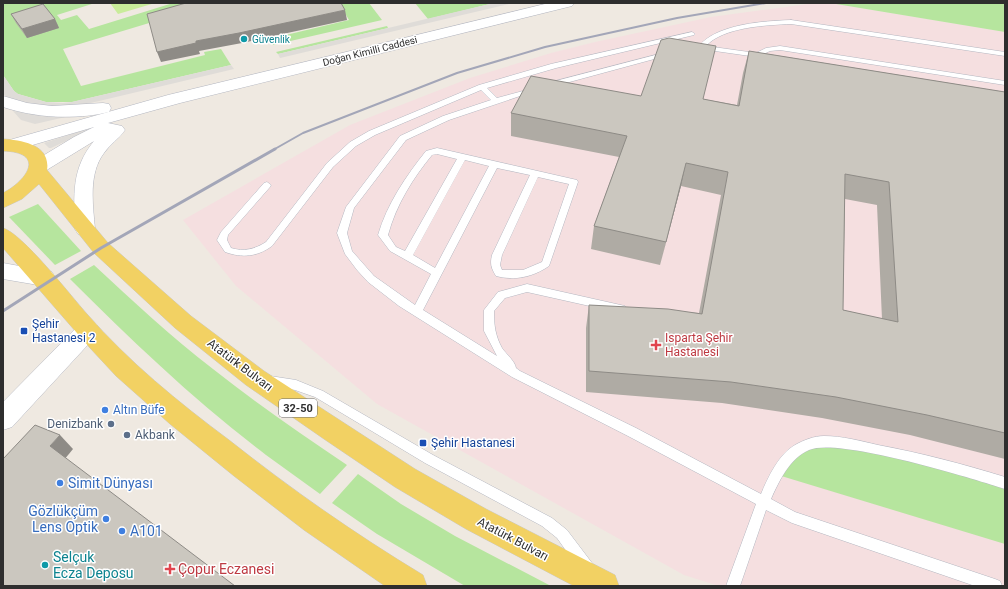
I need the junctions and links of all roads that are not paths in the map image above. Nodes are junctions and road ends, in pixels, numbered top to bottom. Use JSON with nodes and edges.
{"nodes":[{"id":1,"x":567,"y":3,"type":"edge"},
{"id":2,"x":692,"y":34,"type":"dead end"},
{"id":3,"x":679,"y":52,"type":"edge"},
{"id":4,"x":1005,"y":54,"type":"edge"},
{"id":5,"x":759,"y":57,"type":"junction"},
{"id":6,"x":772,"y":58,"type":"edge"},
{"id":7,"x":1005,"y":83,"type":"edge"},
{"id":8,"x":482,"y":87,"type":"junction"},
{"id":9,"x":174,"y":99,"type":"junction"},
{"id":10,"x":496,"y":100,"type":"junction"},
{"id":11,"x":3,"y":101,"type":"edge"},
{"id":12,"x":138,"y":114,"type":"junction"},
{"id":13,"x":6,"y":143,"type":"edge"},
{"id":14,"x":462,"y":158,"type":"junction"},
{"id":15,"x":494,"y":165,"type":"junction"},
{"id":16,"x":38,"y":169,"type":"junction"},
{"id":17,"x":535,"y":174,"type":"junction"},
{"id":18,"x":267,"y":185,"type":"dead end"},
{"id":19,"x":3,"y":201,"type":"edge"},
{"id":20,"x":85,"y":229,"type":"junction"},
{"id":21,"x":3,"y":235,"type":"edge"},
{"id":22,"x":407,"y":257,"type":"junction"},
{"id":23,"x":3,"y":271,"type":"edge"},
{"id":24,"x":436,"y":273,"type":"junction"},
{"id":25,"x":44,"y":278,"type":"junction"},
{"id":26,"x":417,"y":311,"type":"junction"},
{"id":27,"x":634,"y":312,"type":"edge"},
{"id":28,"x":88,"y":330,"type":"junction"},
{"id":29,"x":516,"y":374,"type":"junction"},
{"id":30,"x":3,"y":419,"type":"edge"},
{"id":31,"x":1005,"y":483,"type":"edge"},
{"id":32,"x":763,"y":502,"type":"junction"},
{"id":33,"x":601,"y":585,"type":"edge"},
{"id":34,"x":412,"y":586,"type":"edge"},
{"id":35,"x":733,"y":586,"type":"edge"},
{"id":36,"x":995,"y":586,"type":"edge"}],
"edges":[{"from":1,"to":9,"type":"main road","name":"Doğan Kimilli Caddesi"},
{"from":2,"to":8,"type":"lane"},
{"from":3,"to":10,"type":"lane"},
{"from":4,"to":5,"type":"lane"},
{"from":5,"to":6,"type":"lane"},
{"from":5,"to":7,"type":"lane"},
{"from":8,"to":10,"type":"lane"},
{"from":8,"to":18,"type":"lane"},
{"from":9,"to":11,"type":"main road"},
{"from":9,"to":12,"type":"main road","name":"Doğan Kimilli Caddesi"},
{"from":9,"to":13,"type":"main road","name":"Doğan Kimilli Caddesi"},
{"from":10,"to":26,"type":"lane"},
{"from":12,"to":16,"type":"main road","name":"Doğan Kimilli Caddesi"},
{"from":12,"to":20,"type":"main road"},
{"from":13,"to":16,"type":"main road","name":"Atatürk Bulvarı"},
{"from":14,"to":15,"type":"lane"},
{"from":14,"to":22,"type":"lane"},
{"from":14,"to":22,"type":"lane"},
{"from":15,"to":17,"type":"lane"},
{"from":15,"to":24,"type":"lane"},
{"from":16,"to":19,"type":"main road"},
{"from":16,"to":20,"type":"main road","name":"Atatürk Bulvarı","number":"32-50"},
{"from":17,"to":17,"type":"lane"},
{"from":20,"to":33,"type":"main road","name":"Atatürk Bulvarı","number":"32-50"},
{"from":21,"to":25,"type":"main road"},
{"from":22,"to":24,"type":"lane"},
{"from":23,"to":25,"type":"main road"},
{"from":24,"to":26,"type":"lane"},
{"from":25,"to":28,"type":"main road"},
{"from":26,"to":29,"type":"lane"},
{"from":27,"to":29,"type":"lane"},
{"from":28,"to":30,"type":"main road"},
{"from":28,"to":34,"type":"main road"},
{"from":29,"to":32,"type":"lane"},
{"from":31,"to":32,"type":"lane"},
{"from":32,"to":35,"type":"lane"},
{"from":32,"to":36,"type":"lane"}]}
